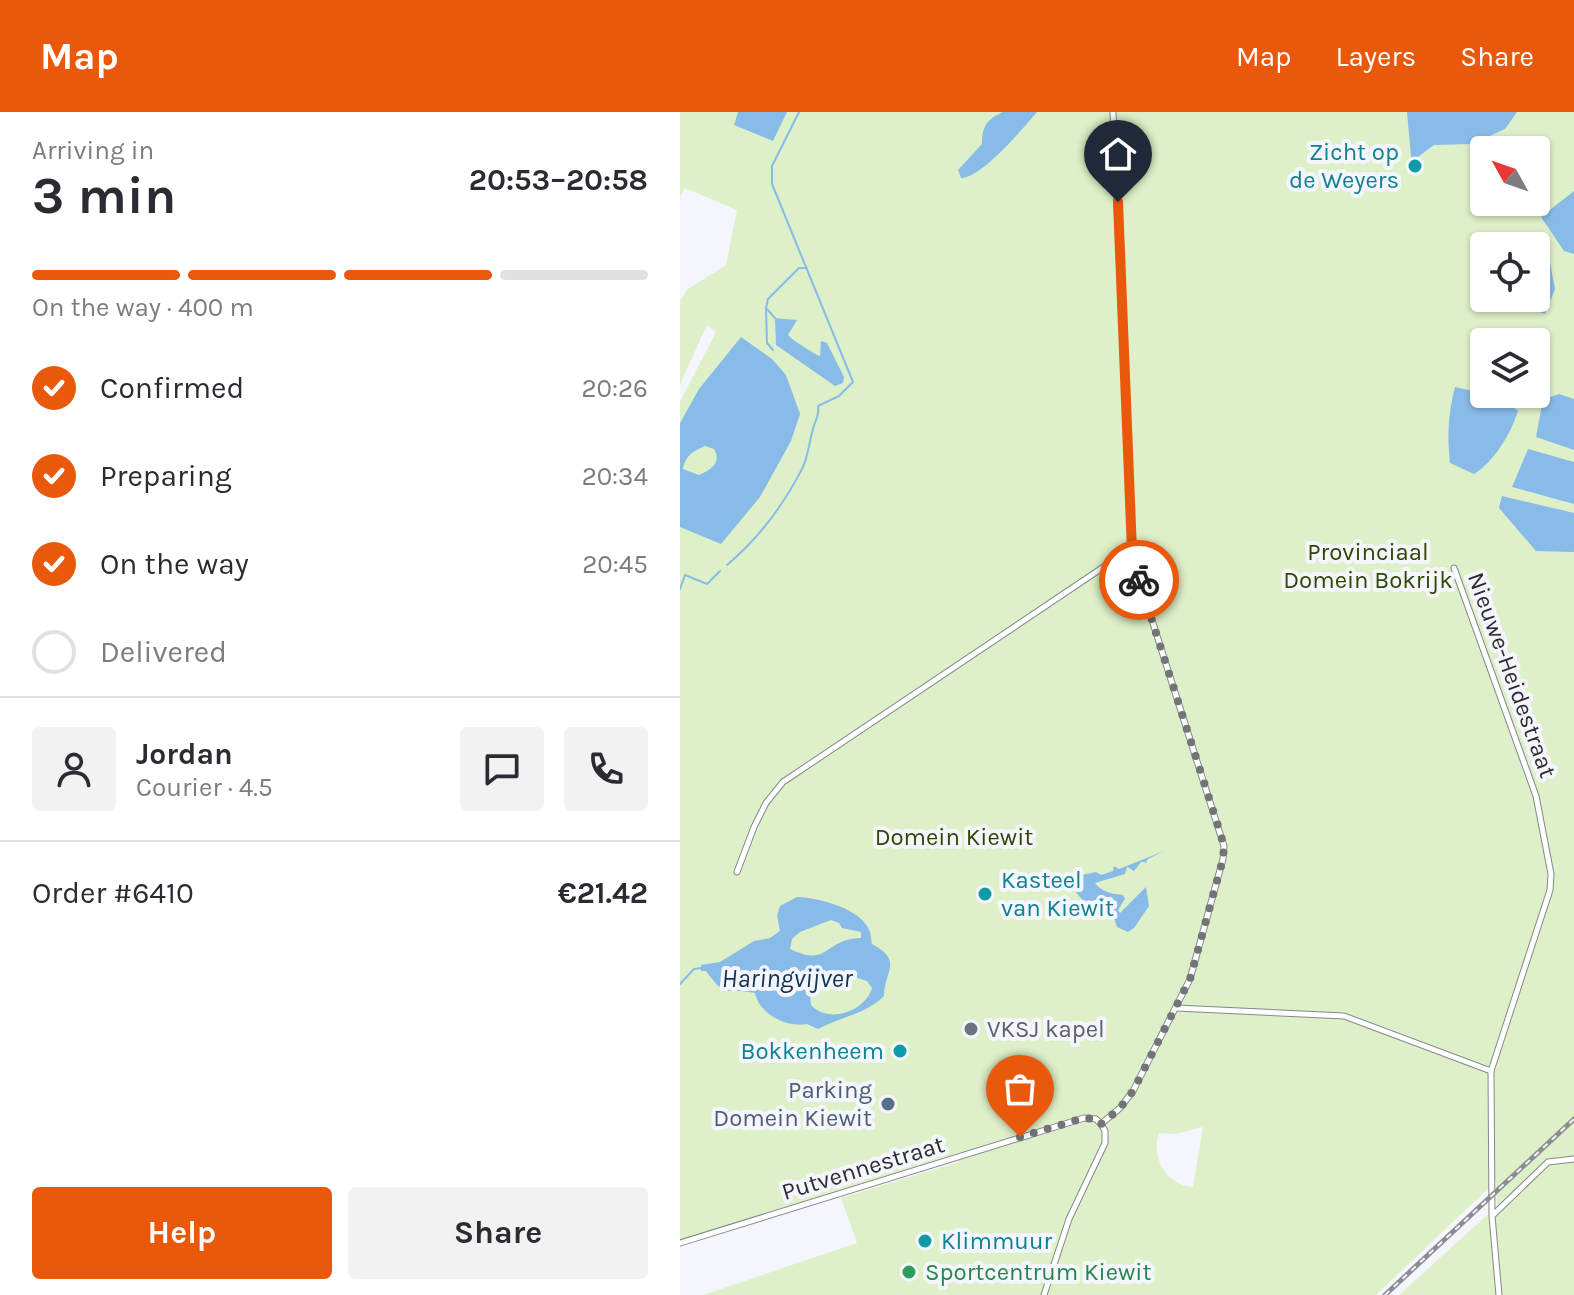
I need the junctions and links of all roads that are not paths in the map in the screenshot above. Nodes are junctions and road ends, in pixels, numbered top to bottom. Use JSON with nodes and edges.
{"nodes":[{"id":1,"x":1113,"y":112,"type":"edge"},
{"id":2,"x":1132,"y":551,"type":"junction"},
{"id":3,"x":1454,"y":568,"type":"dead end"},
{"id":4,"x":737,"y":872,"type":"dead end"},
{"id":5,"x":1176,"y":1008,"type":"junction"},
{"id":6,"x":1491,"y":1071,"type":"junction"},
{"id":7,"x":1101,"y":1124,"type":"junction"},
{"id":8,"x":1574,"y":1159,"type":"edge"},
{"id":9,"x":1492,"y":1216,"type":"junction"},
{"id":10,"x":680,"y":1243,"type":"edge"},
{"id":11,"x":1044,"y":1295,"type":"edge"},
{"id":12,"x":1499,"y":1295,"type":"edge"}],
"edges":[{"from":1,"to":2,"type":"street"},
{"from":2,"to":4,"type":"street"},
{"from":2,"to":5,"type":"street"},
{"from":3,"to":6,"type":"street","name":"Nieuwe-Heidestraat"},
{"from":5,"to":6,"type":"street"},
{"from":5,"to":7,"type":"street"},
{"from":6,"to":9,"type":"street","name":"Nieuwe-Heidestraat"},
{"from":7,"to":10,"type":"street","name":"Putvennestraat"},
{"from":7,"to":11,"type":"street"},
{"from":8,"to":9,"type":"street"},
{"from":9,"to":12,"type":"street","name":"Nieuwe-Heidestraat"}]}
